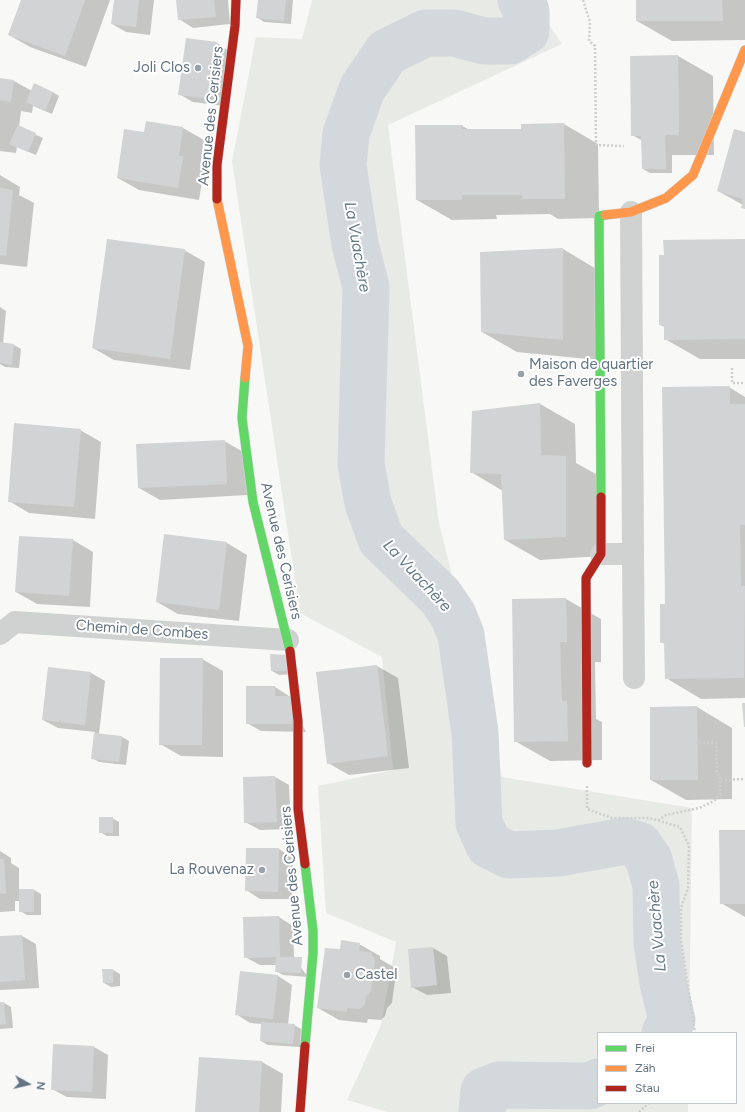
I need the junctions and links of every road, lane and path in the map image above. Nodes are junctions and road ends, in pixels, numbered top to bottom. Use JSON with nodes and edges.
{"nodes":[{"id":1,"x":236,"y":0,"type":"edge"},
{"id":2,"x":584,"y":0,"type":"edge"},
{"id":3,"x":745,"y":50,"type":"edge"},
{"id":4,"x":624,"y":146,"type":"dead end"},
{"id":5,"x":631,"y":212,"type":"junction"},
{"id":6,"x":732,"y":368,"type":"dead end"},
{"id":7,"x":745,"y":383,"type":"edge"},
{"id":8,"x":601,"y":554,"type":"junction"},
{"id":9,"x":633,"y":554,"type":"junction"},
{"id":10,"x":0,"y":634,"type":"edge"},
{"id":11,"x":288,"y":640,"type":"junction"},
{"id":12,"x":634,"y":678,"type":"dead end"},
{"id":13,"x":698,"y":743,"type":"dead end"},
{"id":14,"x":587,"y":764,"type":"joint"},
{"id":15,"x":745,"y":779,"type":"edge"},
{"id":16,"x":720,"y":780,"type":"junction"},
{"id":17,"x":658,"y":821,"type":"junction"},
{"id":18,"x":695,"y":1032,"type":"edge"},
{"id":19,"x":648,"y":1104,"type":"edge"},
{"id":20,"x":300,"y":1112,"type":"edge"},
{"id":21,"x":639,"y":1112,"type":"edge"}],
"edges":[{"from":1,"to":11,"type":"street","name":"Avenue des Cerisiers"},
{"from":2,"to":4,"type":"path"},
{"from":3,"to":5,"type":"street"},
{"from":5,"to":8,"type":"street"},
{"from":5,"to":9,"type":"street"},
{"from":6,"to":7,"type":"path"},
{"from":8,"to":9,"type":"street"},
{"from":8,"to":14,"type":"street"},
{"from":9,"to":12,"type":"street"},
{"from":10,"to":11,"type":"street","name":"Chemin de Combes"},
{"from":11,"to":20,"type":"street","name":"Avenue des Cerisiers"},
{"from":13,"to":16,"type":"path"},
{"from":14,"to":17,"type":"path"},
{"from":15,"to":16,"type":"path"},
{"from":16,"to":17,"type":"path"},
{"from":17,"to":18,"type":"path"},
{"from":19,"to":21,"type":"path"}]}
